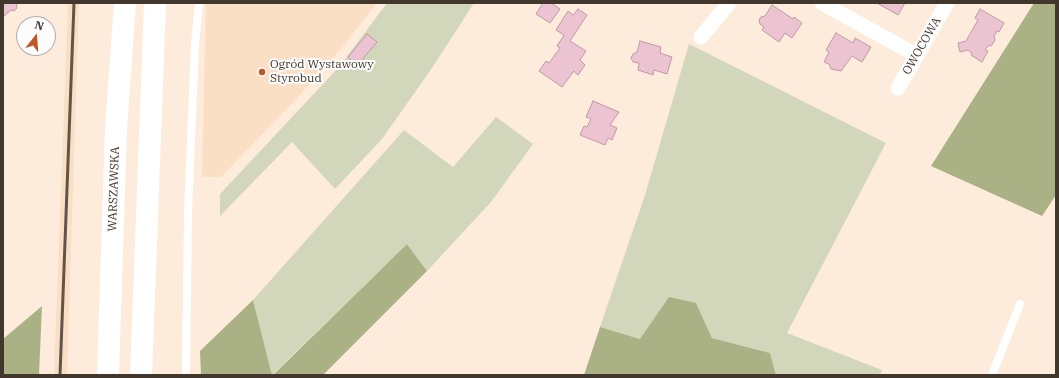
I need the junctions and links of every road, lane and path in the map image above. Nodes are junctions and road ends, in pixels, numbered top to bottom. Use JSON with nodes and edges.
{"nodes":[{"id":1,"x":125,"y":3,"type":"edge"},
{"id":2,"x":155,"y":3,"type":"edge"},
{"id":3,"x":199,"y":3,"type":"edge"},
{"id":4,"x":728,"y":3,"type":"edge"},
{"id":5,"x":822,"y":3,"type":"edge"},
{"id":6,"x":947,"y":3,"type":"edge"},
{"id":7,"x":700,"y":37,"type":"dead end"},
{"id":8,"x":916,"y":55,"type":"junction"},
{"id":9,"x":898,"y":88,"type":"dead end"},
{"id":10,"x":1020,"y":304,"type":"dead end"},
{"id":11,"x":108,"y":375,"type":"edge"},
{"id":12,"x":141,"y":375,"type":"edge"},
{"id":13,"x":186,"y":375,"type":"edge"},
{"id":14,"x":992,"y":375,"type":"edge"}],
"edges":[{"from":1,"to":11,"type":"main road","name":"WARSZAWSKA"},
{"from":2,"to":12,"type":"main road"},
{"from":3,"to":13,"type":"lane"},
{"from":4,"to":7,"type":"street"},
{"from":5,"to":8,"type":"street"},
{"from":6,"to":8,"type":"street","name":"OWOCOWA"},
{"from":8,"to":9,"type":"street","name":"OWOCOWA"},
{"from":10,"to":14,"type":"lane"}]}
